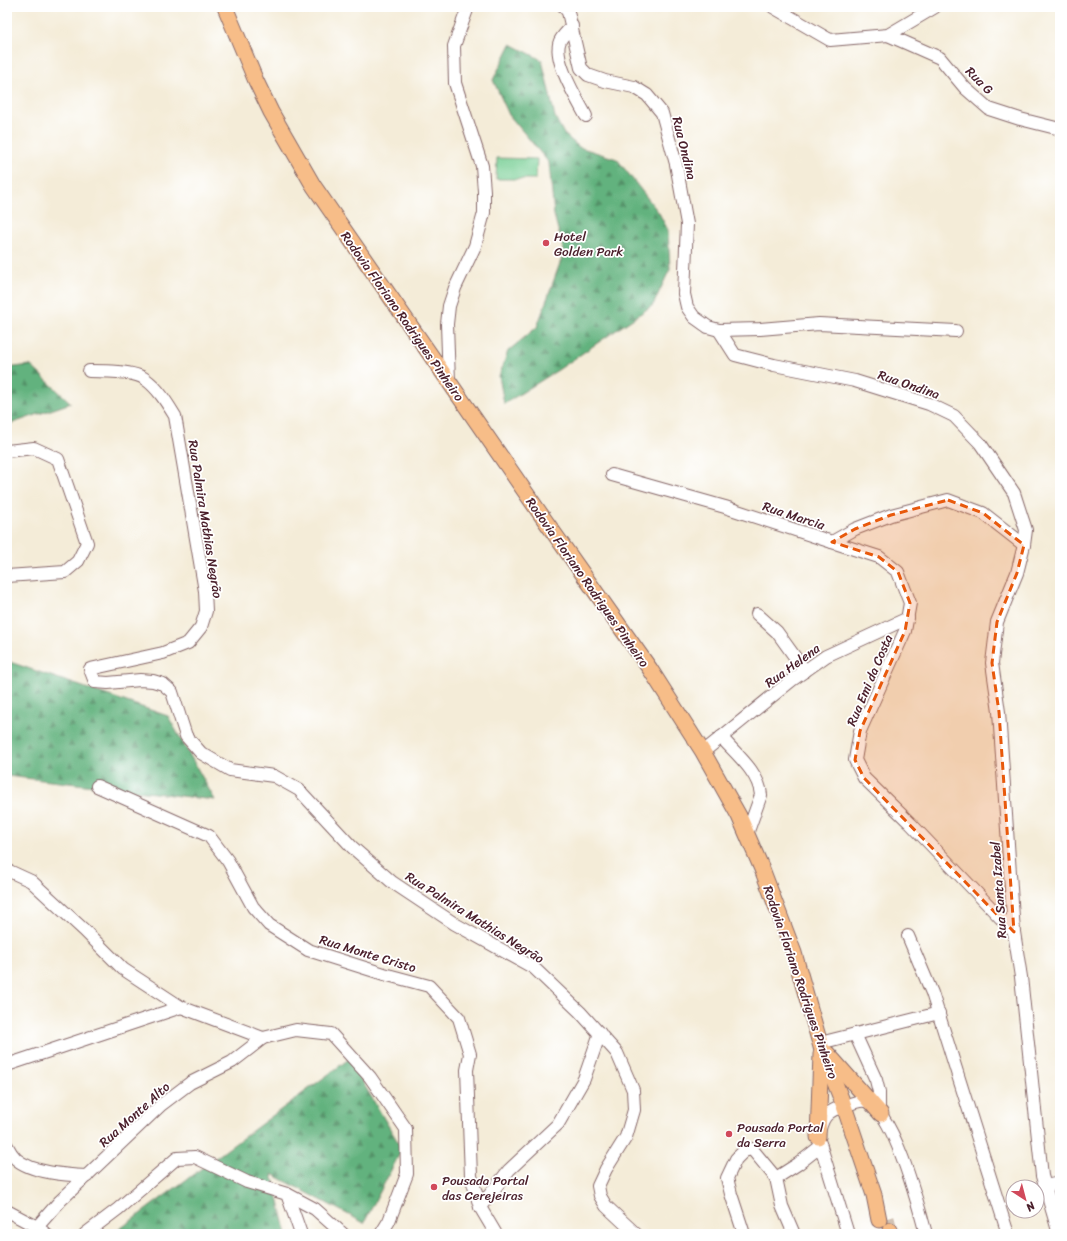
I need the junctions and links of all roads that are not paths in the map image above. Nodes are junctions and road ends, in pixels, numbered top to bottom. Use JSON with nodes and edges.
{"nodes":[{"id":1,"x":225,"y":7,"type":"edge"},
{"id":2,"x":468,"y":7,"type":"edge"},
{"id":3,"x":564,"y":7,"type":"edge"},
{"id":4,"x":773,"y":7,"type":"edge"},
{"id":5,"x":935,"y":7,"type":"edge"},
{"id":6,"x":572,"y":26,"type":"junction"},
{"id":7,"x":888,"y":35,"type":"junction"},
{"id":8,"x":586,"y":116,"type":"dead end"},
{"id":9,"x":1060,"y":129,"type":"edge"},
{"id":10,"x":719,"y":330,"type":"junction"},
{"id":11,"x":956,"y":331,"type":"dead end"},
{"id":12,"x":90,"y":371,"type":"dead end"},
{"id":13,"x":449,"y":382,"type":"junction"},
{"id":14,"x":7,"y":451,"type":"edge"},
{"id":15,"x":612,"y":475,"type":"dead end"},
{"id":16,"x":832,"y":542,"type":"junction"},
{"id":17,"x":1024,"y":545,"type":"junction"},
{"id":18,"x":7,"y":576,"type":"edge"},
{"id":19,"x":758,"y":614,"type":"dead end"},
{"id":20,"x":908,"y":618,"type":"junction"},
{"id":21,"x":805,"y":671,"type":"junction"},
{"id":22,"x":721,"y":737,"type":"junction"},
{"id":23,"x":703,"y":752,"type":"junction"},
{"id":24,"x":97,"y":786,"type":"dead end"},
{"id":25,"x":746,"y":834,"type":"junction"},
{"id":26,"x":7,"y":870,"type":"edge"},
{"id":27,"x":1014,"y":932,"type":"junction"},
{"id":28,"x":908,"y":936,"type":"dead end"},
{"id":29,"x":181,"y":1007,"type":"junction"},
{"id":30,"x":939,"y":1013,"type":"junction"},
{"id":31,"x":600,"y":1033,"type":"junction"},
{"id":32,"x":855,"y":1034,"type":"junction"},
{"id":33,"x":262,"y":1038,"type":"junction"},
{"id":34,"x":821,"y":1045,"type":"junction"},
{"id":35,"x":7,"y":1065,"type":"edge"},
{"id":36,"x":844,"y":1106,"type":"junction"},
{"id":37,"x":880,"y":1112,"type":"junction"},
{"id":38,"x":819,"y":1142,"type":"junction"},
{"id":39,"x":7,"y":1146,"type":"edge"},
{"id":40,"x":87,"y":1176,"type":"junction"},
{"id":41,"x":776,"y":1178,"type":"junction"},
{"id":42,"x":1043,"y":1179,"type":"edge"},
{"id":43,"x":1060,"y":1183,"type":"edge"},
{"id":44,"x":1045,"y":1186,"type":"joint"},
{"id":45,"x":287,"y":1194,"type":"junction"},
{"id":46,"x":480,"y":1207,"type":"junction"},
{"id":47,"x":7,"y":1211,"type":"edge"},
{"id":48,"x":886,"y":1228,"type":"tunnel mouth"},
{"id":49,"x":41,"y":1231,"type":"edge"},
{"id":50,"x":85,"y":1234,"type":"edge"},
{"id":51,"x":301,"y":1234,"type":"edge"},
{"id":52,"x":343,"y":1234,"type":"edge"},
{"id":53,"x":381,"y":1234,"type":"edge"},
{"id":54,"x":496,"y":1234,"type":"edge"},
{"id":55,"x":636,"y":1234,"type":"edge"},
{"id":56,"x":744,"y":1234,"type":"edge"},
{"id":57,"x":794,"y":1234,"type":"edge"},
{"id":58,"x":848,"y":1234,"type":"edge"},
{"id":59,"x":926,"y":1234,"type":"edge"},
{"id":60,"x":1008,"y":1234,"type":"edge"},
{"id":61,"x":1059,"y":1234,"type":"edge"}],
"edges":[{"from":1,"to":13,"type":"main road","name":"Rodovia Floriano Rodrigues Pinheiro"},
{"from":2,"to":13,"type":"street"},
{"from":3,"to":6,"type":"street","name":"Rua Ondina"},
{"from":4,"to":7,"type":"street"},
{"from":5,"to":7,"type":"street"},
{"from":6,"to":8,"type":"street"},
{"from":6,"to":10,"type":"street","name":"Rua Ondina"},
{"from":7,"to":9,"type":"street","name":"Rua G"},
{"from":10,"to":11,"type":"street","name":"Rua Ondina"},
{"from":10,"to":17,"type":"street","name":"Rua Ondina"},
{"from":12,"to":31,"type":"street","name":"Rua Palmira Mathias Negrão"},
{"from":13,"to":23,"type":"main road","name":"Rodovia Floriano Rodrigues Pinheiro"},
{"from":14,"to":18,"type":"street"},
{"from":15,"to":16,"type":"street","name":"Rua Marcia"},
{"from":16,"to":17,"type":"street","name":"Rua Marcia"},
{"from":16,"to":20,"type":"street","name":"Rua Emi da Costa"},
{"from":17,"to":27,"type":"street","name":"Rua Santa Izabel"},
{"from":19,"to":21,"type":"street"},
{"from":20,"to":21,"type":"street","name":"Rua Helena"},
{"from":20,"to":27,"type":"street","name":"Rua Emi da Costa"},
{"from":21,"to":22,"type":"street","name":"Rua Helena"},
{"from":22,"to":23,"type":"street","name":"Rua Helena"},
{"from":22,"to":25,"type":"street"},
{"from":23,"to":25,"type":"main road","name":"Rodovia Floriano Rodrigues Pinheiro"},
{"from":24,"to":46,"type":"street","name":"Rua Monte Cristo"},
{"from":25,"to":34,"type":"main road","name":"Rodovia Floriano Rodrigues Pinheiro"},
{"from":26,"to":29,"type":"street"},
{"from":27,"to":42,"type":"street","name":"Rua Santa Izabel"},
{"from":28,"to":30,"type":"street"},
{"from":29,"to":33,"type":"street"},
{"from":29,"to":35,"type":"street"},
{"from":30,"to":32,"type":"street"},
{"from":30,"to":60,"type":"street"},
{"from":31,"to":46,"type":"street"},
{"from":31,"to":55,"type":"street","name":"Rua Palmira Mathias Negrão"},
{"from":32,"to":34,"type":"street"},
{"from":32,"to":37,"type":"street"},
{"from":33,"to":40,"type":"street","name":"Rua Monte Alto"},
{"from":33,"to":53,"type":"street"},
{"from":34,"to":36,"type":"main road","name":"Rodovia Floriano Rodrigues Pinheiro"},
{"from":34,"to":37,"type":"main road"},
{"from":34,"to":38,"type":"main road"},
{"from":36,"to":37,"type":"street"},
{"from":36,"to":38,"type":"street"},
{"from":36,"to":48,"type":"main road","name":"Rodovia Floriano Rodrigues Pinheiro"},
{"from":37,"to":59,"type":"street"},
{"from":38,"to":41,"type":"street"},
{"from":38,"to":58,"type":"street"},
{"from":39,"to":40,"type":"street"},
{"from":40,"to":49,"type":"street","name":"Rua Monte Alto"},
{"from":41,"to":56,"type":"street"},
{"from":41,"to":57,"type":"street"},
{"from":43,"to":44,"type":"street"},
{"from":44,"to":61,"type":"street","name":"Rua Santa Izabel"},
{"from":45,"to":50,"type":"street"},
{"from":45,"to":51,"type":"street"},
{"from":45,"to":52,"type":"street"},
{"from":46,"to":54,"type":"street","name":"Rua Monte Cristo"},
{"from":47,"to":49,"type":"street"}]}
